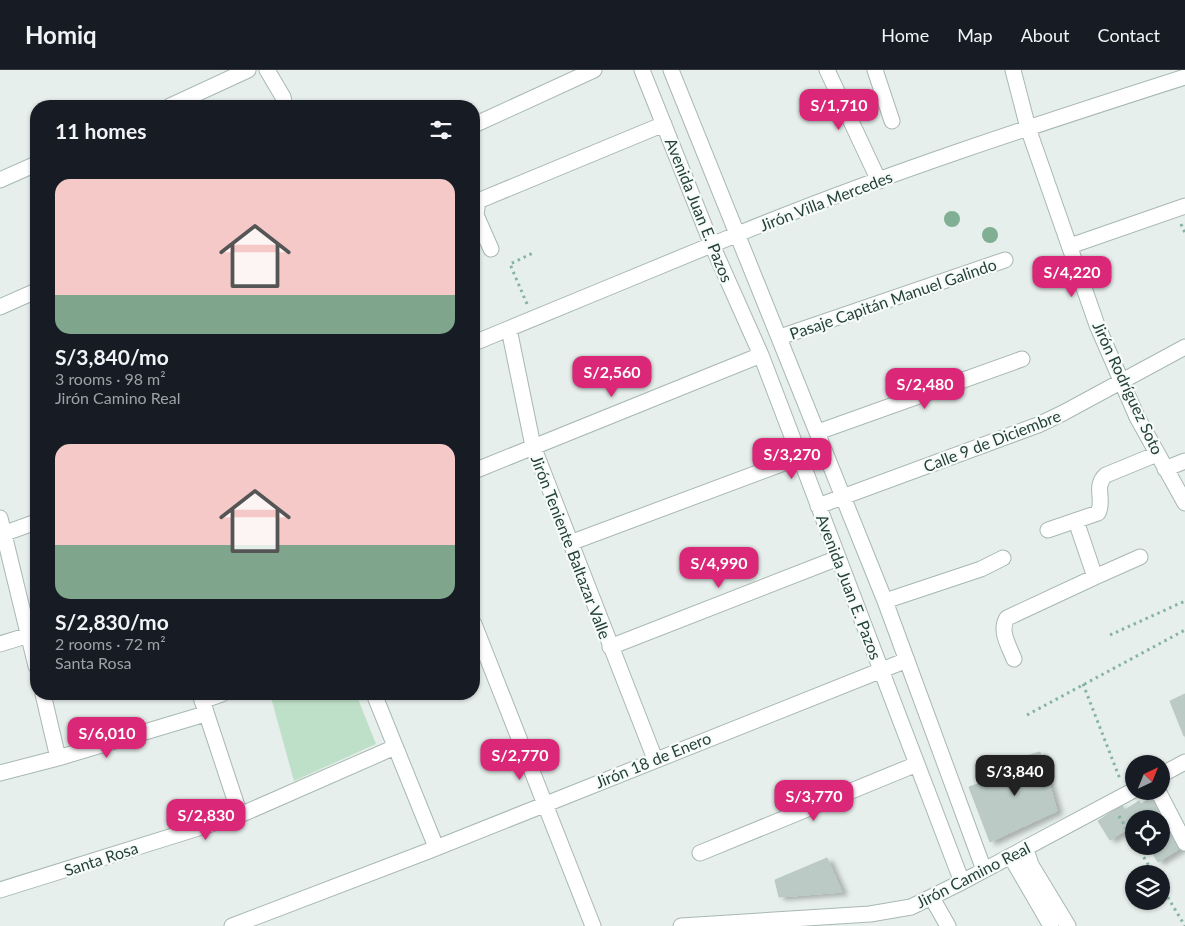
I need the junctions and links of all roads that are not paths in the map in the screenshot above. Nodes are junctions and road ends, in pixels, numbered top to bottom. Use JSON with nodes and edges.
{"nodes":[{"id":1,"x":248,"y":70,"type":"edge"},
{"id":2,"x":267,"y":70,"type":"edge"},
{"id":3,"x":594,"y":70,"type":"edge"},
{"id":4,"x":642,"y":70,"type":"edge"},
{"id":5,"x":671,"y":70,"type":"edge"},
{"id":6,"x":828,"y":70,"type":"edge"},
{"id":7,"x":875,"y":70,"type":"edge"},
{"id":8,"x":1013,"y":70,"type":"edge"},
{"id":9,"x":1185,"y":77,"type":"edge"},
{"id":10,"x":183,"y":100,"type":"edge"},
{"id":11,"x":284,"y":100,"type":"edge"},
{"id":12,"x":892,"y":120,"type":"dead end"},
{"id":13,"x":480,"y":122,"type":"edge"},
{"id":14,"x":664,"y":124,"type":"junction"},
{"id":15,"x":1028,"y":128,"type":"junction"},
{"id":16,"x":30,"y":167,"type":"edge"},
{"id":17,"x":0,"y":180,"type":"edge"},
{"id":18,"x":879,"y":181,"type":"junction"},
{"id":19,"x":480,"y":200,"type":"edge"},
{"id":20,"x":1185,"y":206,"type":"edge"},
{"id":21,"x":480,"y":224,"type":"edge"},
{"id":22,"x":738,"y":234,"type":"junction"},
{"id":23,"x":712,"y":245,"type":"junction"},
{"id":24,"x":1070,"y":246,"type":"junction"},
{"id":25,"x":491,"y":249,"type":"dead end"},
{"id":26,"x":1005,"y":260,"type":"dead end"},
{"id":27,"x":30,"y":294,"type":"edge"},
{"id":28,"x":0,"y":307,"type":"edge"},
{"id":29,"x":509,"y":329,"type":"junction"},
{"id":30,"x":780,"y":337,"type":"junction"},
{"id":31,"x":480,"y":341,"type":"edge"},
{"id":32,"x":1185,"y":347,"type":"edge"},
{"id":33,"x":761,"y":355,"type":"junction"},
{"id":34,"x":1022,"y":359,"type":"dead end"},
{"id":35,"x":1121,"y":381,"type":"junction"},
{"id":36,"x":818,"y":432,"type":"junction"},
{"id":37,"x":533,"y":446,"type":"junction"},
{"id":38,"x":1157,"y":454,"type":"junction"},
{"id":39,"x":800,"y":457,"type":"junction"},
{"id":40,"x":1185,"y":461,"type":"edge"},
{"id":41,"x":480,"y":468,"type":"edge"},
{"id":42,"x":1165,"y":469,"type":"junction"},
{"id":43,"x":844,"y":497,"type":"junction"},
{"id":44,"x":1185,"y":503,"type":"edge"},
{"id":45,"x":818,"y":506,"type":"junction"},
{"id":46,"x":0,"y":518,"type":"edge"},
{"id":47,"x":1076,"y":521,"type":"junction"},
{"id":48,"x":30,"y":524,"type":"edge"},
{"id":49,"x":1048,"y":530,"type":"dead end"},
{"id":50,"x":2,"y":535,"type":"edge"},
{"id":51,"x":570,"y":543,"type":"junction"},
{"id":52,"x":1140,"y":556,"type":"dead end"},
{"id":53,"x":838,"y":558,"type":"junction"},
{"id":54,"x":1003,"y":558,"type":"dead end"},
{"id":55,"x":1095,"y":578,"type":"junction"},
{"id":56,"x":886,"y":601,"type":"junction"},
{"id":57,"x":29,"y":635,"type":"junction"},
{"id":58,"x":30,"y":639,"type":"edge"},
{"id":59,"x":480,"y":639,"type":"edge"},
{"id":60,"x":0,"y":644,"type":"edge"},
{"id":61,"x":610,"y":647,"type":"junction"},
{"id":62,"x":1014,"y":659,"type":"dead end"},
{"id":63,"x":907,"y":660,"type":"junction"},
{"id":64,"x":881,"y":670,"type":"junction"},
{"id":65,"x":44,"y":700,"type":"edge"},
{"id":66,"x":376,"y":700,"type":"edge"},
{"id":67,"x":202,"y":703,"type":"edge"},
{"id":68,"x":395,"y":747,"type":"junction"},
{"id":69,"x":58,"y":758,"type":"junction"},
{"id":70,"x":655,"y":759,"type":"junction"},
{"id":71,"x":1185,"y":762,"type":"edge"},
{"id":72,"x":917,"y":764,"type":"junction"},
{"id":73,"x":1170,"y":770,"type":"edge"},
{"id":74,"x":0,"y":773,"type":"edge"},
{"id":75,"x":1125,"y":795,"type":"edge"},
{"id":76,"x":1163,"y":800,"type":"edge"},
{"id":77,"x":545,"y":804,"type":"junction"},
{"id":78,"x":240,"y":815,"type":"junction"},
{"id":79,"x":1185,"y":843,"type":"edge"},
{"id":80,"x":436,"y":847,"type":"junction"},
{"id":81,"x":1026,"y":848,"type":"junction"},
{"id":82,"x":700,"y":853,"type":"dead end"},
{"id":83,"x":1011,"y":857,"type":"junction"},
{"id":84,"x":984,"y":870,"type":"junction"},
{"id":85,"x":962,"y":882,"type":"junction"},
{"id":86,"x":0,"y":890,"type":"edge"},
{"id":87,"x":932,"y":898,"type":"junction"},
{"id":88,"x":232,"y":926,"type":"edge"},
{"id":89,"x":594,"y":926,"type":"edge"},
{"id":90,"x":681,"y":926,"type":"edge"},
{"id":91,"x":948,"y":926,"type":"edge"},
{"id":92,"x":1051,"y":926,"type":"edge"},
{"id":93,"x":1068,"y":926,"type":"edge"}],
"edges":[{"from":1,"to":10,"type":"street"},
{"from":2,"to":11,"type":"street"},
{"from":3,"to":13,"type":"street"},
{"from":4,"to":14,"type":"street","name":"Avenida Juan E. Pazos"},
{"from":5,"to":22,"type":"street","name":"Avenida Juan E. Pazos"},
{"from":6,"to":18,"type":"street"},
{"from":7,"to":12,"type":"street"},
{"from":8,"to":15,"type":"street","name":"Jirón Rodríguez Soto"},
{"from":9,"to":15,"type":"street","name":"Jirón Villa Mercedes"},
{"from":14,"to":19,"type":"street"},
{"from":14,"to":23,"type":"street","name":"Avenida Juan E. Pazos"},
{"from":15,"to":18,"type":"street","name":"Jirón Villa Mercedes"},
{"from":15,"to":24,"type":"street","name":"Jirón Rodríguez Soto"},
{"from":16,"to":17,"type":"street"},
{"from":18,"to":22,"type":"street","name":"Jirón Villa Mercedes"},
{"from":20,"to":24,"type":"street"},
{"from":21,"to":25,"type":"street"},
{"from":22,"to":23,"type":"street","name":"Jirón Villa Mercedes"},
{"from":22,"to":30,"type":"street","name":"Avenida Juan E. Pazos"},
{"from":23,"to":29,"type":"street","name":"Jirón Villa Mercedes"},
{"from":23,"to":33,"type":"street","name":"Avenida Juan E. Pazos"},
{"from":24,"to":35,"type":"street","name":"Jirón Rodríguez Soto"},
{"from":26,"to":30,"type":"street","name":"Pasaje Capitán Manuel Galindo"},
{"from":27,"to":28,"type":"street"},
{"from":29,"to":31,"type":"street","name":"Jirón Villa Mercedes"},
{"from":29,"to":37,"type":"street","name":"Jirón Teniente Baltazar Valle"},
{"from":30,"to":36,"type":"street","name":"Avenida Juan E. Pazos"},
{"from":32,"to":35,"type":"street","name":"Calle 9 de Diciembre"},
{"from":33,"to":37,"type":"street"},
{"from":33,"to":39,"type":"street","name":"Avenida Juan E. Pazos"},
{"from":34,"to":36,"type":"street"},
{"from":35,"to":38,"type":"street","name":"Jirón Rodríguez Soto"},
{"from":35,"to":43,"type":"street","name":"Calle 9 de Diciembre"},
{"from":36,"to":43,"type":"street","name":"Avenida Juan E. Pazos"},
{"from":37,"to":41,"type":"street"},
{"from":37,"to":51,"type":"street","name":"Jirón Teniente Baltazar Valle"},
{"from":38,"to":42,"type":"street","name":"Jirón Rodríguez Soto"},
{"from":38,"to":47,"type":"street"},
{"from":39,"to":45,"type":"street","name":"Avenida Juan E. Pazos"},
{"from":39,"to":51,"type":"street"},
{"from":40,"to":42,"type":"street"},
{"from":42,"to":44,"type":"street","name":"Jirón Rodríguez Soto"},
{"from":43,"to":45,"type":"street","name":"Calle 9 de Diciembre"},
{"from":43,"to":56,"type":"street","name":"Avenida Juan E. Pazos"},
{"from":45,"to":53,"type":"street","name":"Avenida Juan E. Pazos"},
{"from":46,"to":50,"type":"street"},
{"from":47,"to":49,"type":"street"},
{"from":47,"to":55,"type":"street"},
{"from":48,"to":50,"type":"street"},
{"from":50,"to":57,"type":"street"},
{"from":51,"to":61,"type":"street","name":"Jirón Teniente Baltazar Valle"},
{"from":52,"to":55,"type":"street"},
{"from":53,"to":61,"type":"street"},
{"from":53,"to":64,"type":"street","name":"Avenida Juan E. Pazos"},
{"from":54,"to":56,"type":"street"},
{"from":55,"to":62,"type":"street"},
{"from":56,"to":63,"type":"street","name":"Avenida Juan E. Pazos"},
{"from":57,"to":58,"type":"street"},
{"from":57,"to":60,"type":"street"},
{"from":59,"to":77,"type":"street"},
{"from":61,"to":70,"type":"street","name":"Jirón Teniente Baltazar Valle"},
{"from":63,"to":64,"type":"street","name":"Jirón 18 de Enero"},
{"from":63,"to":84,"type":"street","name":"Avenida Juan E. Pazos"},
{"from":64,"to":70,"type":"street","name":"Jirón 18 de Enero"},
{"from":64,"to":72,"type":"street","name":"Avenida Juan E. Pazos"},
{"from":65,"to":69,"type":"street"},
{"from":66,"to":68,"type":"street"},
{"from":67,"to":69,"type":"street"},
{"from":67,"to":78,"type":"street"},
{"from":68,"to":78,"type":"street","name":"Santa Rosa"},
{"from":68,"to":80,"type":"street"},
{"from":69,"to":74,"type":"street"},
{"from":70,"to":77,"type":"street","name":"Jirón 18 de Enero"},
{"from":71,"to":73,"type":"street"},
{"from":72,"to":82,"type":"street"},
{"from":72,"to":85,"type":"street","name":"Avenida Juan E. Pazos"},
{"from":75,"to":81,"type":"street","name":"Jirón Camino Real"},
{"from":76,"to":79,"type":"street"},
{"from":77,"to":80,"type":"street","name":"Jirón 18 de Enero"},
{"from":77,"to":89,"type":"street"},
{"from":78,"to":86,"type":"street","name":"Santa Rosa"},
{"from":80,"to":88,"type":"street","name":"Jirón 18 de Enero"},
{"from":81,"to":83,"type":"street","name":"Jirón Camino Real"},
{"from":81,"to":93,"type":"street"},
{"from":83,"to":84,"type":"street","name":"Jirón Camino Real"},
{"from":83,"to":92,"type":"street"},
{"from":84,"to":85,"type":"street","name":"Jirón Camino Real"},
{"from":85,"to":87,"type":"street","name":"Jirón Camino Real"},
{"from":87,"to":90,"type":"street","name":"Jirón Camino Real"},
{"from":87,"to":91,"type":"street"}]}
